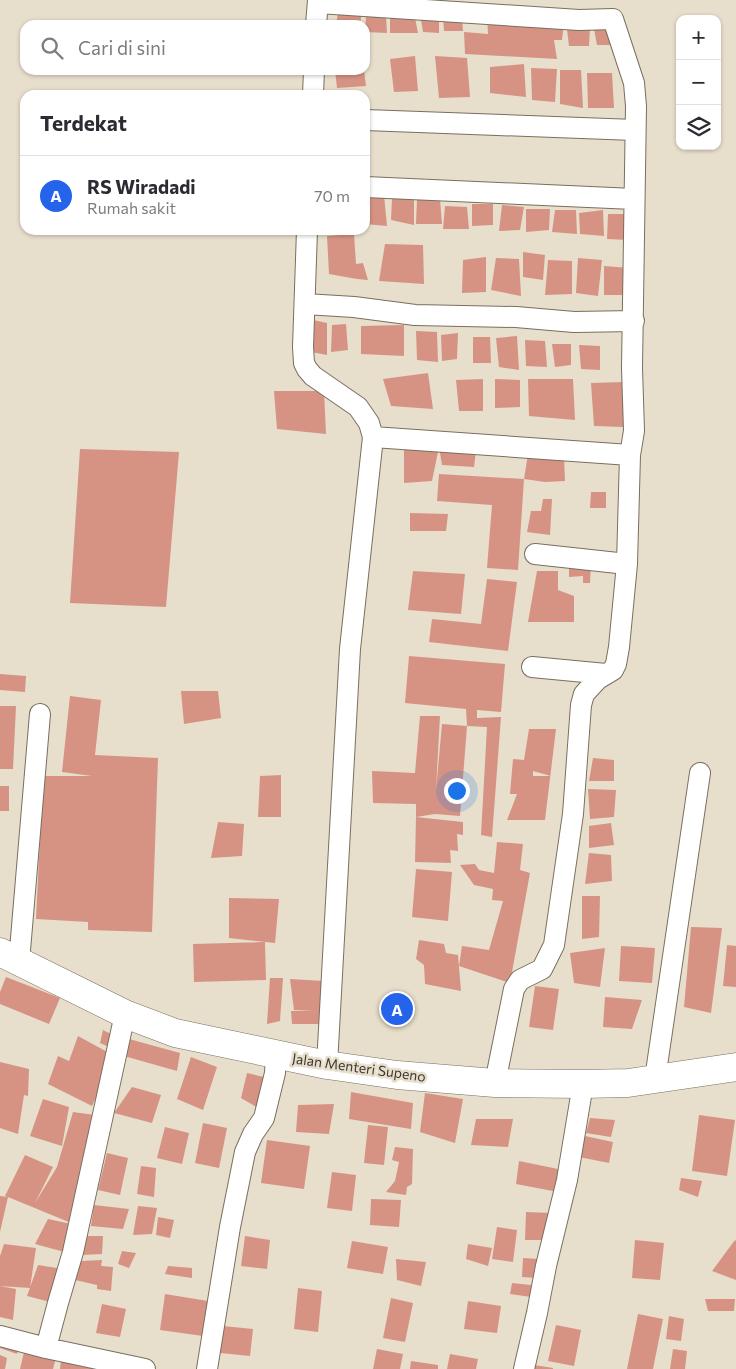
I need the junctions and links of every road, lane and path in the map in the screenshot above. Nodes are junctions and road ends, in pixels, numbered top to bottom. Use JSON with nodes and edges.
{"nodes":[{"id":1,"x":318,"y":1,"type":"edge"},
{"id":2,"x":316,"y":20,"type":"edge"},
{"id":3,"x":314,"y":75,"type":"edge"},
{"id":4,"x":313,"y":90,"type":"edge"},
{"id":5,"x":370,"y":120,"type":"edge"},
{"id":6,"x":635,"y":130,"type":"junction"},
{"id":7,"x":370,"y":187,"type":"edge"},
{"id":8,"x":634,"y":199,"type":"junction"},
{"id":9,"x":307,"y":235,"type":"edge"},
{"id":10,"x":305,"y":304,"type":"junction"},
{"id":11,"x":634,"y":321,"type":"junction"},
{"id":12,"x":373,"y":436,"type":"junction"},
{"id":13,"x":630,"y":455,"type":"junction"},
{"id":14,"x":535,"y":554,"type":"dead end"},
{"id":15,"x":627,"y":564,"type":"junction"},
{"id":16,"x":532,"y":667,"type":"dead end"},
{"id":17,"x":606,"y":674,"type":"junction"},
{"id":18,"x":40,"y":714,"type":"dead end"},
{"id":19,"x":700,"y":773,"type":"dead end"},
{"id":20,"x":9,"y":957,"type":"edge"},
{"id":21,"x":125,"y":1014,"type":"junction"},
{"id":22,"x":276,"y":1054,"type":"junction"},
{"id":23,"x":327,"y":1065,"type":"junction"},
{"id":24,"x":736,"y":1067,"type":"edge"},
{"id":25,"x":655,"y":1079,"type":"junction"},
{"id":26,"x":494,"y":1083,"type":"junction"},
{"id":27,"x":583,"y":1084,"type":"junction"},
{"id":28,"x":0,"y":1336,"type":"edge"},
{"id":29,"x":46,"y":1348,"type":"junction"},
{"id":30,"x":146,"y":1369,"type":"edge"},
{"id":31,"x":207,"y":1369,"type":"edge"},
{"id":32,"x":524,"y":1369,"type":"edge"}],
"edges":[{"from":1,"to":2,"type":"street"},
{"from":1,"to":6,"type":"street"},
{"from":3,"to":4,"type":"street"},
{"from":5,"to":6,"type":"street"},
{"from":6,"to":8,"type":"street"},
{"from":7,"to":8,"type":"street"},
{"from":8,"to":11,"type":"street"},
{"from":9,"to":10,"type":"street"},
{"from":10,"to":11,"type":"street"},
{"from":10,"to":12,"type":"street"},
{"from":11,"to":13,"type":"street"},
{"from":12,"to":13,"type":"street"},
{"from":12,"to":23,"type":"street"},
{"from":13,"to":15,"type":"street"},
{"from":14,"to":15,"type":"street"},
{"from":15,"to":17,"type":"street"},
{"from":16,"to":17,"type":"street"},
{"from":17,"to":26,"type":"street"},
{"from":18,"to":20,"type":"street"},
{"from":19,"to":25,"type":"street"},
{"from":20,"to":21,"type":"main road","name":"Jalan Menteri Supeno"},
{"from":21,"to":22,"type":"main road","name":"Jalan Menteri Supeno"},
{"from":21,"to":29,"type":"street"},
{"from":22,"to":23,"type":"main road","name":"Jalan Menteri Supeno"},
{"from":22,"to":31,"type":"street"},
{"from":23,"to":26,"type":"main road","name":"Jalan Menteri Supeno"},
{"from":24,"to":25,"type":"main road","name":"Jalan Menteri Supeno"},
{"from":25,"to":27,"type":"main road","name":"Jalan Menteri Supeno"},
{"from":26,"to":27,"type":"main road","name":"Jalan Menteri Supeno"},
{"from":27,"to":32,"type":"street"},
{"from":28,"to":29,"type":"street"},
{"from":29,"to":30,"type":"street"}]}
